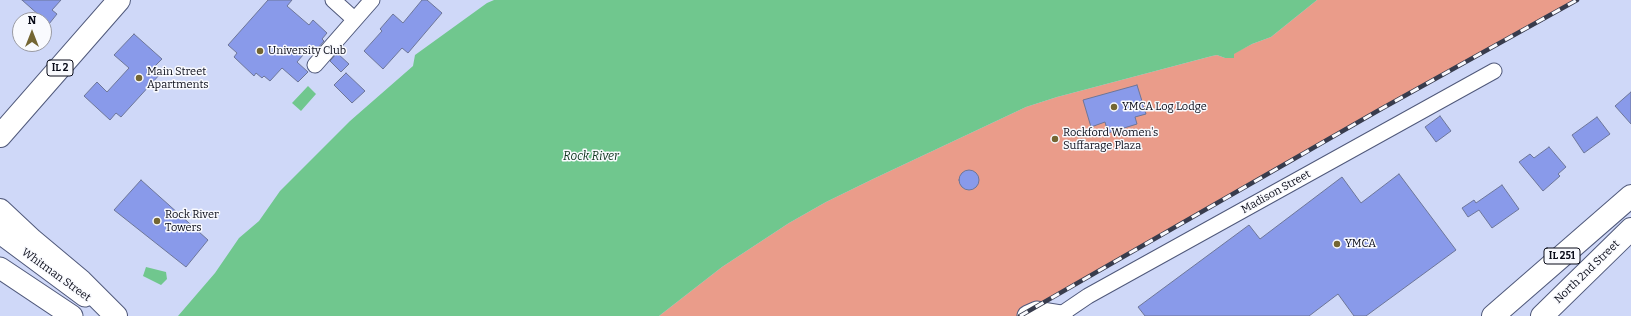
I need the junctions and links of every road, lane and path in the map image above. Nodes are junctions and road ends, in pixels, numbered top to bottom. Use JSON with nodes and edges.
{"nodes":[{"id":1,"x":119,"y":0,"type":"edge"},
{"id":2,"x":333,"y":0,"type":"edge"},
{"id":3,"x":372,"y":0,"type":"edge"},
{"id":4,"x":354,"y":19,"type":"junction"},
{"id":5,"x":315,"y":65,"type":"dead end"},
{"id":6,"x":1494,"y":71,"type":"dead end"},
{"id":7,"x":20,"y":115,"type":"junction"},
{"id":8,"x":0,"y":136,"type":"edge"},
{"id":9,"x":0,"y":149,"type":"edge"},
{"id":10,"x":1631,"y":196,"type":"edge"},
{"id":11,"x":0,"y":210,"type":"edge"},
{"id":12,"x":1631,"y":229,"type":"edge"},
{"id":13,"x":0,"y":233,"type":"edge"},
{"id":14,"x":0,"y":268,"type":"edge"},
{"id":15,"x":1061,"y":315,"type":"edge"},
{"id":16,"x":72,"y":316,"type":"edge"},
{"id":17,"x":115,"y":316,"type":"edge"},
{"id":18,"x":1028,"y":316,"type":"edge"},
{"id":19,"x":1493,"y":316,"type":"edge"},
{"id":20,"x":1542,"y":316,"type":"edge"}],
"edges":[{"from":1,"to":7,"type":"main road","number":"IL 2"},
{"from":2,"to":4,"type":"street"},
{"from":3,"to":4,"type":"street"},
{"from":4,"to":5,"type":"street"},
{"from":6,"to":15,"type":"street","name":"Madison Street"},
{"from":7,"to":8,"type":"main road","number":"IL 2"},
{"from":7,"to":9,"type":"main road"},
{"from":10,"to":19,"type":"main road","number":"IL 251"},
{"from":11,"to":17,"type":"main road"},
{"from":12,"to":20,"type":"main road","name":"North 2nd Street","number":"IL 251"},
{"from":13,"to":17,"type":"main road","name":"Whitman Street"},
{"from":14,"to":16,"type":"main road"},
{"from":15,"to":18,"type":"main road"}]}
